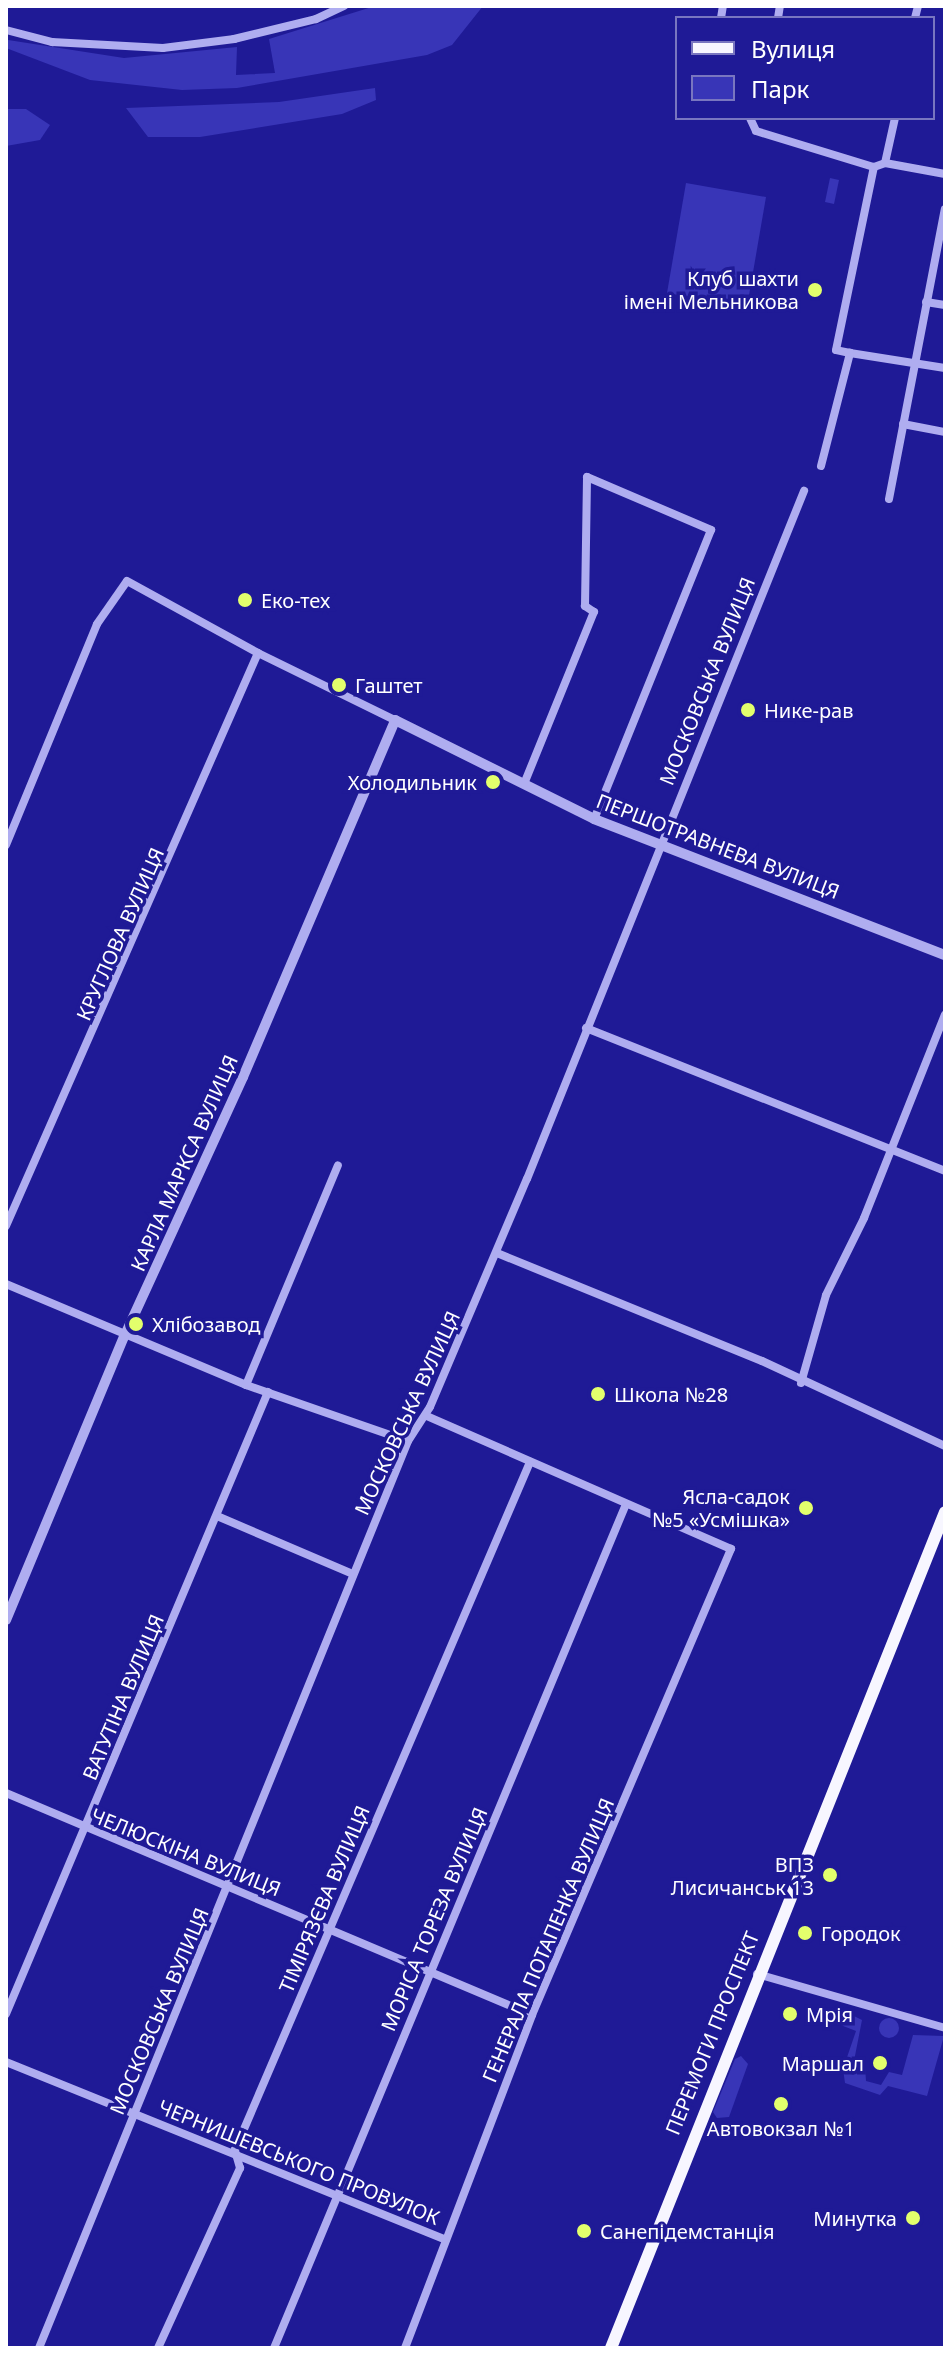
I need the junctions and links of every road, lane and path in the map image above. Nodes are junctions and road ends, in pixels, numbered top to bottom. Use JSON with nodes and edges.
{"nodes":[{"id":1,"x":344,"y":6,"type":"edge"},
{"id":2,"x":6,"y":30,"type":"edge"},
{"id":3,"x":751,"y":120,"type":"edge"},
{"id":4,"x":758,"y":120,"type":"edge"},
{"id":5,"x":895,"y":120,"type":"edge"},
{"id":6,"x":756,"y":131,"type":"junction"},
{"id":7,"x":885,"y":163,"type":"junction"},
{"id":8,"x":874,"y":167,"type":"junction"},
{"id":9,"x":945,"y":174,"type":"edge"},
{"id":10,"x":945,"y":209,"type":"edge"},
{"id":11,"x":942,"y":249,"type":"edge"},
{"id":12,"x":926,"y":302,"type":"junction"},
{"id":13,"x":945,"y":305,"type":"edge"},
{"id":14,"x":850,"y":353,"type":"junction"},
{"id":15,"x":915,"y":363,"type":"junction"},
{"id":16,"x":945,"y":368,"type":"edge"},
{"id":17,"x":903,"y":424,"type":"junction"},
{"id":18,"x":945,"y":432,"type":"edge"},
{"id":19,"x":821,"y":466,"type":"dead end"},
{"id":20,"x":804,"y":491,"type":"dead end"},
{"id":21,"x":889,"y":499,"type":"dead end"},
{"id":22,"x":258,"y":653,"type":"junction"},
{"id":23,"x":395,"y":720,"type":"junction"},
{"id":24,"x":524,"y":784,"type":"junction"},
{"id":25,"x":594,"y":819,"type":"junction"},
{"id":26,"x":6,"y":845,"type":"edge"},
{"id":27,"x":657,"y":846,"type":"junction"},
{"id":28,"x":945,"y":955,"type":"edge"},
{"id":29,"x":945,"y":1014,"type":"edge"},
{"id":30,"x":586,"y":1028,"type":"junction"},
{"id":31,"x":890,"y":1151,"type":"junction"},
{"id":32,"x":338,"y":1165,"type":"dead end"},
{"id":33,"x":945,"y":1171,"type":"edge"},
{"id":34,"x":6,"y":1226,"type":"edge"},
{"id":35,"x":497,"y":1253,"type":"junction"},
{"id":36,"x":6,"y":1284,"type":"edge"},
{"id":37,"x":124,"y":1337,"type":"junction"},
{"id":38,"x":801,"y":1383,"type":"junction"},
{"id":39,"x":246,"y":1385,"type":"junction"},
{"id":40,"x":268,"y":1392,"type":"junction"},
{"id":41,"x":426,"y":1416,"type":"junction"},
{"id":42,"x":408,"y":1441,"type":"junction"},
{"id":43,"x":945,"y":1446,"type":"edge"},
{"id":44,"x":530,"y":1462,"type":"junction"},
{"id":45,"x":626,"y":1504,"type":"junction"},
{"id":46,"x":945,"y":1512,"type":"edge"},
{"id":47,"x":217,"y":1516,"type":"junction"},
{"id":48,"x":353,"y":1574,"type":"junction"},
{"id":49,"x":6,"y":1620,"type":"edge"},
{"id":50,"x":6,"y":1793,"type":"edge"},
{"id":51,"x":84,"y":1828,"type":"junction"},
{"id":52,"x":230,"y":1887,"type":"junction"},
{"id":53,"x":329,"y":1928,"type":"junction"},
{"id":54,"x":429,"y":1972,"type":"junction"},
{"id":55,"x":757,"y":1974,"type":"junction"},
{"id":56,"x":6,"y":2014,"type":"edge"},
{"id":57,"x":532,"y":2015,"type":"junction"},
{"id":58,"x":945,"y":2028,"type":"edge"},
{"id":59,"x":6,"y":2062,"type":"edge"},
{"id":60,"x":133,"y":2111,"type":"junction"},
{"id":61,"x":237,"y":2155,"type":"junction"},
{"id":62,"x":335,"y":2196,"type":"junction"},
{"id":63,"x":445,"y":2239,"type":"junction"},
{"id":64,"x":39,"y":2348,"type":"edge"},
{"id":65,"x":158,"y":2348,"type":"edge"},
{"id":66,"x":274,"y":2348,"type":"edge"},
{"id":67,"x":405,"y":2348,"type":"edge"},
{"id":68,"x":611,"y":2348,"type":"edge"}],
"edges":[{"from":1,"to":2,"type":"street"},
{"from":3,"to":6,"type":"street"},
{"from":4,"to":6,"type":"street"},
{"from":5,"to":7,"type":"street"},
{"from":6,"to":8,"type":"street"},
{"from":7,"to":8,"type":"street"},
{"from":7,"to":9,"type":"street"},
{"from":8,"to":14,"type":"street"},
{"from":10,"to":11,"type":"street"},
{"from":11,"to":12,"type":"street"},
{"from":12,"to":13,"type":"street"},
{"from":12,"to":15,"type":"street"},
{"from":14,"to":15,"type":"street"},
{"from":14,"to":19,"type":"street"},
{"from":15,"to":16,"type":"street"},
{"from":15,"to":17,"type":"street"},
{"from":17,"to":18,"type":"street"},
{"from":17,"to":21,"type":"street"},
{"from":20,"to":27,"type":"street","name":"МОСКОВСЬКА ВУЛИЦЯ"},
{"from":22,"to":23,"type":"street"},
{"from":22,"to":26,"type":"street"},
{"from":22,"to":34,"type":"street","name":"КРУГЛОВА ВУЛИЦЯ"},
{"from":23,"to":24,"type":"street","name":"ПЕРШОТРАВНЕВА ВУЛИЦЯ"},
{"from":23,"to":37,"type":"street","name":"КАРЛА МАРКСА ВУЛИЦЯ"},
{"from":24,"to":25,"type":"street","name":"ПЕРШОТРАВНЕВА ВУЛИЦЯ"},
{"from":24,"to":25,"type":"street"},
{"from":25,"to":27,"type":"street","name":"ПЕРШОТРАВНЕВА ВУЛИЦЯ"},
{"from":27,"to":28,"type":"street","name":"ПЕРШОТРАВНЕВА ВУЛИЦЯ"},
{"from":27,"to":30,"type":"street","name":"МОСКОВСЬКА ВУЛИЦЯ"},
{"from":29,"to":31,"type":"street"},
{"from":30,"to":31,"type":"street"},
{"from":30,"to":35,"type":"street","name":"МОСКОВСЬКА ВУЛИЦЯ"},
{"from":31,"to":33,"type":"street"},
{"from":31,"to":38,"type":"street"},
{"from":32,"to":39,"type":"street"},
{"from":35,"to":38,"type":"street"},
{"from":35,"to":41,"type":"street","name":"МОСКОВСЬКА ВУЛИЦЯ"},
{"from":36,"to":37,"type":"street"},
{"from":37,"to":39,"type":"street"},
{"from":37,"to":49,"type":"street","name":"КАРЛА МАРКСА ВУЛИЦЯ"},
{"from":38,"to":43,"type":"street"},
{"from":39,"to":40,"type":"street"},
{"from":40,"to":42,"type":"street"},
{"from":40,"to":47,"type":"street","name":"ВАТУТІНА ВУЛИЦЯ"},
{"from":41,"to":42,"type":"street","name":"МОСКОВСЬКА ВУЛИЦЯ"},
{"from":41,"to":44,"type":"street"},
{"from":42,"to":48,"type":"street","name":"МОСКОВСЬКА ВУЛИЦЯ"},
{"from":44,"to":45,"type":"street"},
{"from":44,"to":53,"type":"street","name":"ТІМІРЯЗЄВА ВУЛИЦЯ"},
{"from":45,"to":54,"type":"street","name":"МОРІСА ТОРЕЗА ВУЛИЦЯ"},
{"from":45,"to":57,"type":"street","name":"ГЕНЕРАЛА ПОТАПЕНКА ВУЛИЦЯ"},
{"from":46,"to":55,"type":"main road","name":"ПЕРЕМОГИ ПРОСПЕКТ"},
{"from":47,"to":48,"type":"street"},
{"from":47,"to":51,"type":"street","name":"ВАТУТІНА ВУЛИЦЯ"},
{"from":48,"to":52,"type":"street","name":"МОСКОВСЬКА ВУЛИЦЯ"},
{"from":50,"to":51,"type":"street","name":"ЧЕЛЮСКІНА ВУЛИЦЯ"},
{"from":51,"to":52,"type":"street","name":"ЧЕЛЮСКІНА ВУЛИЦЯ"},
{"from":51,"to":56,"type":"street","name":"ВАТУТІНА ВУЛИЦЯ"},
{"from":52,"to":53,"type":"street","name":"ЧЕЛЮСКІНА ВУЛИЦЯ"},
{"from":52,"to":60,"type":"street","name":"МОСКОВСЬКА ВУЛИЦЯ"},
{"from":53,"to":54,"type":"street","name":"ЧЕЛЮСКІНА ВУЛИЦЯ"},
{"from":53,"to":61,"type":"street","name":"ТІМІРЯЗЄВА ВУЛИЦЯ"},
{"from":54,"to":57,"type":"street","name":"ЧЕЛЮСКІНА ВУЛИЦЯ"},
{"from":54,"to":62,"type":"street","name":"МОРІСА ТОРЕЗА ВУЛИЦЯ"},
{"from":55,"to":58,"type":"street"},
{"from":55,"to":68,"type":"main road","name":"ПЕРЕМОГИ ПРОСПЕКТ"},
{"from":57,"to":63,"type":"street","name":"ГЕНЕРАЛА ПОТАПЕНКА ВУЛИЦЯ"},
{"from":59,"to":60,"type":"street","name":"ЧЕРНИШЕВСЬКОГО ПРОВУЛОК"},
{"from":60,"to":61,"type":"street","name":"ЧЕРНИШЕВСЬКОГО ПРОВУЛОК"},
{"from":60,"to":64,"type":"street","name":"МОСКОВСЬКА ВУЛИЦЯ"},
{"from":61,"to":62,"type":"street","name":"ЧЕРНИШЕВСЬКОГО ПРОВУЛОК"},
{"from":61,"to":65,"type":"street","name":"ТІМІРЯЗЄВА ВУЛИЦЯ"},
{"from":62,"to":63,"type":"street","name":"ЧЕРНИШЕВСЬКОГО ПРОВУЛОК"},
{"from":62,"to":66,"type":"street","name":"МОРІСА ТОРЕЗА ВУЛИЦЯ"},
{"from":63,"to":67,"type":"street","name":"ГЕНЕРАЛА ПОТАПЕНКА ВУЛИЦЯ"}]}
